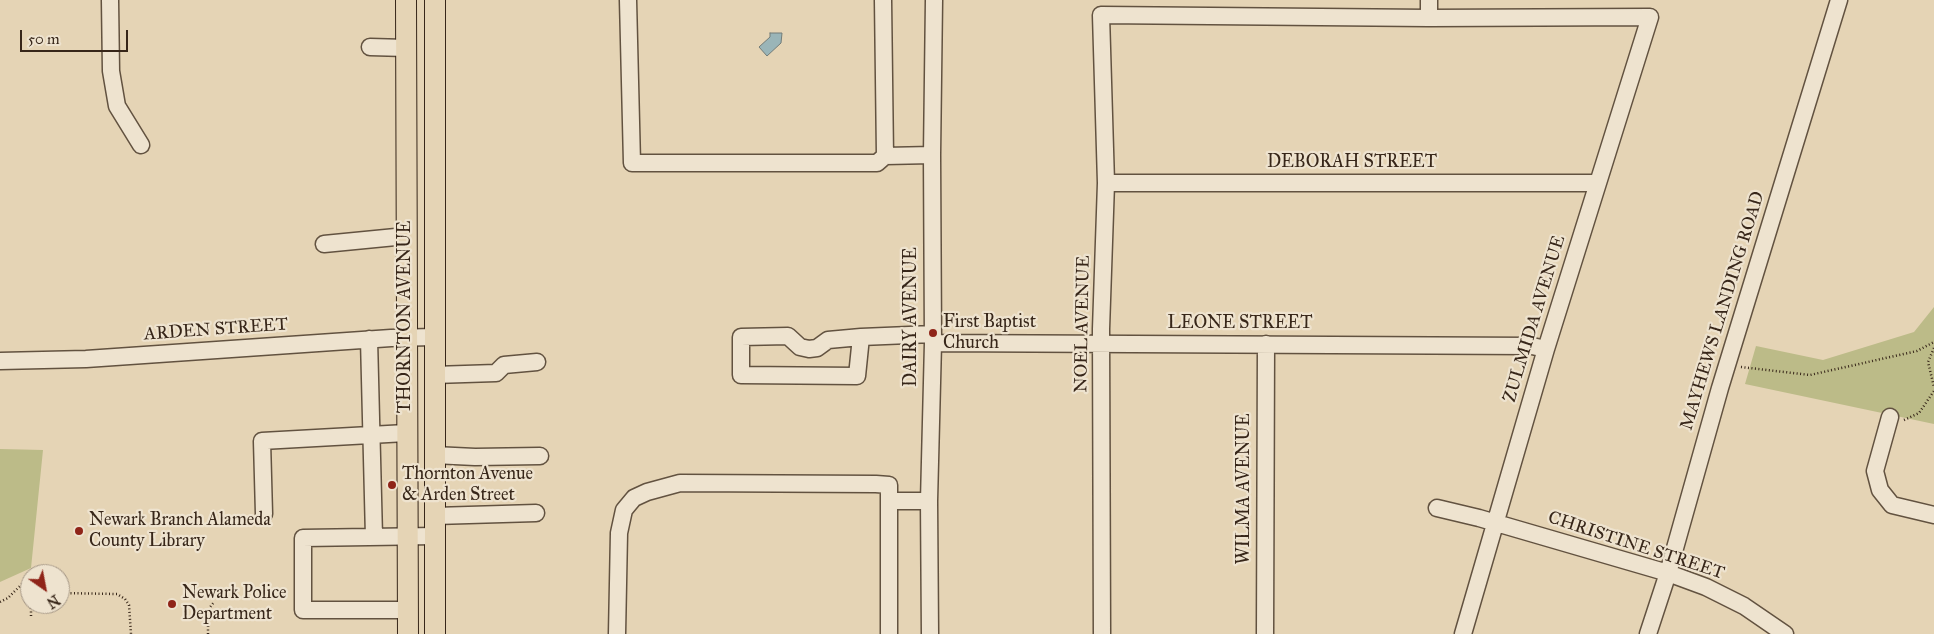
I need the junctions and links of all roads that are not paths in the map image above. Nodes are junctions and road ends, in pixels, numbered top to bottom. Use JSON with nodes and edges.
{"nodes":[{"id":1,"x":110,"y":0,"type":"edge"},
{"id":2,"x":406,"y":0,"type":"edge"},
{"id":3,"x":434,"y":0,"type":"edge"},
{"id":4,"x":628,"y":0,"type":"edge"},
{"id":5,"x":883,"y":0,"type":"edge"},
{"id":6,"x":934,"y":0,"type":"edge"},
{"id":7,"x":1429,"y":0,"type":"edge"},
{"id":8,"x":1838,"y":0,"type":"edge"},
{"id":9,"x":1430,"y":18,"type":"junction"},
{"id":10,"x":370,"y":48,"type":"dead end"},
{"id":11,"x":406,"y":48,"type":"junction"},
{"id":12,"x":141,"y":145,"type":"dead end"},
{"id":13,"x":932,"y":155,"type":"junction"},
{"id":14,"x":885,"y":156,"type":"junction"},
{"id":15,"x":1106,"y":183,"type":"junction"},
{"id":16,"x":1598,"y":183,"type":"junction"},
{"id":17,"x":406,"y":236,"type":"junction"},
{"id":18,"x":324,"y":244,"type":"dead end"},
{"id":19,"x":406,"y":337,"type":"junction"},
{"id":20,"x":434,"y":337,"type":"junction"},
{"id":21,"x":861,"y":337,"type":"junction"},
{"id":22,"x":369,"y":339,"type":"junction"},
{"id":23,"x":933,"y":339,"type":"junction"},
{"id":24,"x":1101,"y":344,"type":"junction"},
{"id":25,"x":1266,"y":344,"type":"junction"},
{"id":26,"x":1546,"y":349,"type":"junction"},
{"id":27,"x":0,"y":362,"type":"edge"},
{"id":28,"x":537,"y":362,"type":"dead end"},
{"id":29,"x":434,"y":375,"type":"junction"},
{"id":30,"x":1890,"y":417,"type":"road end"},
{"id":31,"x":406,"y":434,"type":"junction"},
{"id":32,"x":372,"y":435,"type":"junction"},
{"id":33,"x":434,"y":455,"type":"junction"},
{"id":34,"x":540,"y":456,"type":"dead end"},
{"id":35,"x":889,"y":501,"type":"junction"},
{"id":36,"x":929,"y":501,"type":"junction"},
{"id":37,"x":1436,"y":508,"type":"dead end"},
{"id":38,"x":536,"y":513,"type":"dead end"},
{"id":39,"x":264,"y":514,"type":"dead end"},
{"id":40,"x":1934,"y":514,"type":"edge"},
{"id":41,"x":1496,"y":524,"type":"junction"},
{"id":42,"x":435,"y":526,"type":"junction"},
{"id":43,"x":374,"y":536,"type":"junction"},
{"id":44,"x":407,"y":536,"type":"junction"},
{"id":45,"x":1668,"y":573,"type":"junction"},
{"id":46,"x":407,"y":610,"type":"junction"},
{"id":47,"x":408,"y":634,"type":"edge"},
{"id":48,"x":435,"y":634,"type":"edge"},
{"id":49,"x":617,"y":634,"type":"edge"},
{"id":50,"x":889,"y":634,"type":"edge"},
{"id":51,"x":930,"y":634,"type":"edge"},
{"id":52,"x":1102,"y":634,"type":"edge"},
{"id":53,"x":1265,"y":634,"type":"edge"},
{"id":54,"x":1463,"y":634,"type":"edge"},
{"id":55,"x":1648,"y":634,"type":"edge"},
{"id":56,"x":1785,"y":634,"type":"edge"}],
"edges":[{"from":1,"to":12,"type":"street"},
{"from":2,"to":11,"type":"main road","name":"THORNTON AVENUE"},
{"from":3,"to":20,"type":"main road","name":"THORNTON AVENUE"},
{"from":4,"to":14,"type":"street"},
{"from":5,"to":14,"type":"street"},
{"from":6,"to":13,"type":"street","name":"DAIRY AVENUE"},
{"from":7,"to":9,"type":"street"},
{"from":8,"to":45,"type":"street","name":"MAYHEWS LANDING ROAD"},
{"from":9,"to":15,"type":"street","name":"NOEL AVENUE"},
{"from":9,"to":16,"type":"street","name":"ZULMIDA AVENUE"},
{"from":10,"to":11,"type":"street"},
{"from":11,"to":17,"type":"main road","name":"THORNTON AVENUE"},
{"from":13,"to":14,"type":"street"},
{"from":13,"to":23,"type":"street","name":"DAIRY AVENUE"},
{"from":15,"to":16,"type":"street","name":"DEBORAH STREET"},
{"from":15,"to":24,"type":"street","name":"NOEL AVENUE"},
{"from":16,"to":26,"type":"street","name":"ZULMIDA AVENUE"},
{"from":17,"to":18,"type":"street"},
{"from":17,"to":19,"type":"main road","name":"THORNTON AVENUE"},
{"from":19,"to":20,"type":"street","name":"ARDEN STREET"},
{"from":19,"to":22,"type":"street","name":"ARDEN STREET"},
{"from":19,"to":31,"type":"main road","name":"THORNTON AVENUE"},
{"from":20,"to":29,"type":"main road","name":"THORNTON AVENUE"},
{"from":21,"to":21,"type":"street","name":"LEONE STREET"},
{"from":21,"to":23,"type":"street","name":"LEONE STREET"},
{"from":22,"to":27,"type":"street","name":"ARDEN STREET"},
{"from":22,"to":32,"type":"street"},
{"from":23,"to":24,"type":"street","name":"LEONE STREET"},
{"from":23,"to":36,"type":"street","name":"DAIRY AVENUE"},
{"from":24,"to":25,"type":"street","name":"LEONE STREET"},
{"from":24,"to":52,"type":"street","name":"NOEL AVENUE"},
{"from":25,"to":26,"type":"street","name":"LEONE STREET"},
{"from":25,"to":53,"type":"street","name":"WILMA AVENUE"},
{"from":26,"to":41,"type":"street","name":"ZULMIDA AVENUE"},
{"from":28,"to":29,"type":"street"},
{"from":29,"to":33,"type":"main road","name":"THORNTON AVENUE"},
{"from":30,"to":40,"type":"street"},
{"from":31,"to":32,"type":"street"},
{"from":31,"to":44,"type":"main road","name":"THORNTON AVENUE"},
{"from":32,"to":39,"type":"street"},
{"from":32,"to":43,"type":"street"},
{"from":33,"to":34,"type":"street"},
{"from":33,"to":42,"type":"main road","name":"THORNTON AVENUE"},
{"from":35,"to":36,"type":"street"},
{"from":35,"to":49,"type":"street"},
{"from":35,"to":50,"type":"street"},
{"from":36,"to":51,"type":"street","name":"DAIRY AVENUE"},
{"from":37,"to":41,"type":"street","name":"CHRISTINE STREET"},
{"from":38,"to":42,"type":"street"},
{"from":41,"to":45,"type":"street","name":"CHRISTINE STREET"},
{"from":41,"to":54,"type":"street","name":"ZULMIDA AVENUE"},
{"from":42,"to":44,"type":"street"},
{"from":42,"to":48,"type":"main road","name":"THORNTON AVENUE"},
{"from":43,"to":44,"type":"street"},
{"from":43,"to":46,"type":"street"},
{"from":44,"to":46,"type":"main road","name":"THORNTON AVENUE"},
{"from":45,"to":55,"type":"street","name":"MAYHEWS LANDING ROAD"},
{"from":45,"to":56,"type":"street","name":"CHRISTINE STREET"},
{"from":46,"to":47,"type":"main road","name":"THORNTON AVENUE"}]}
